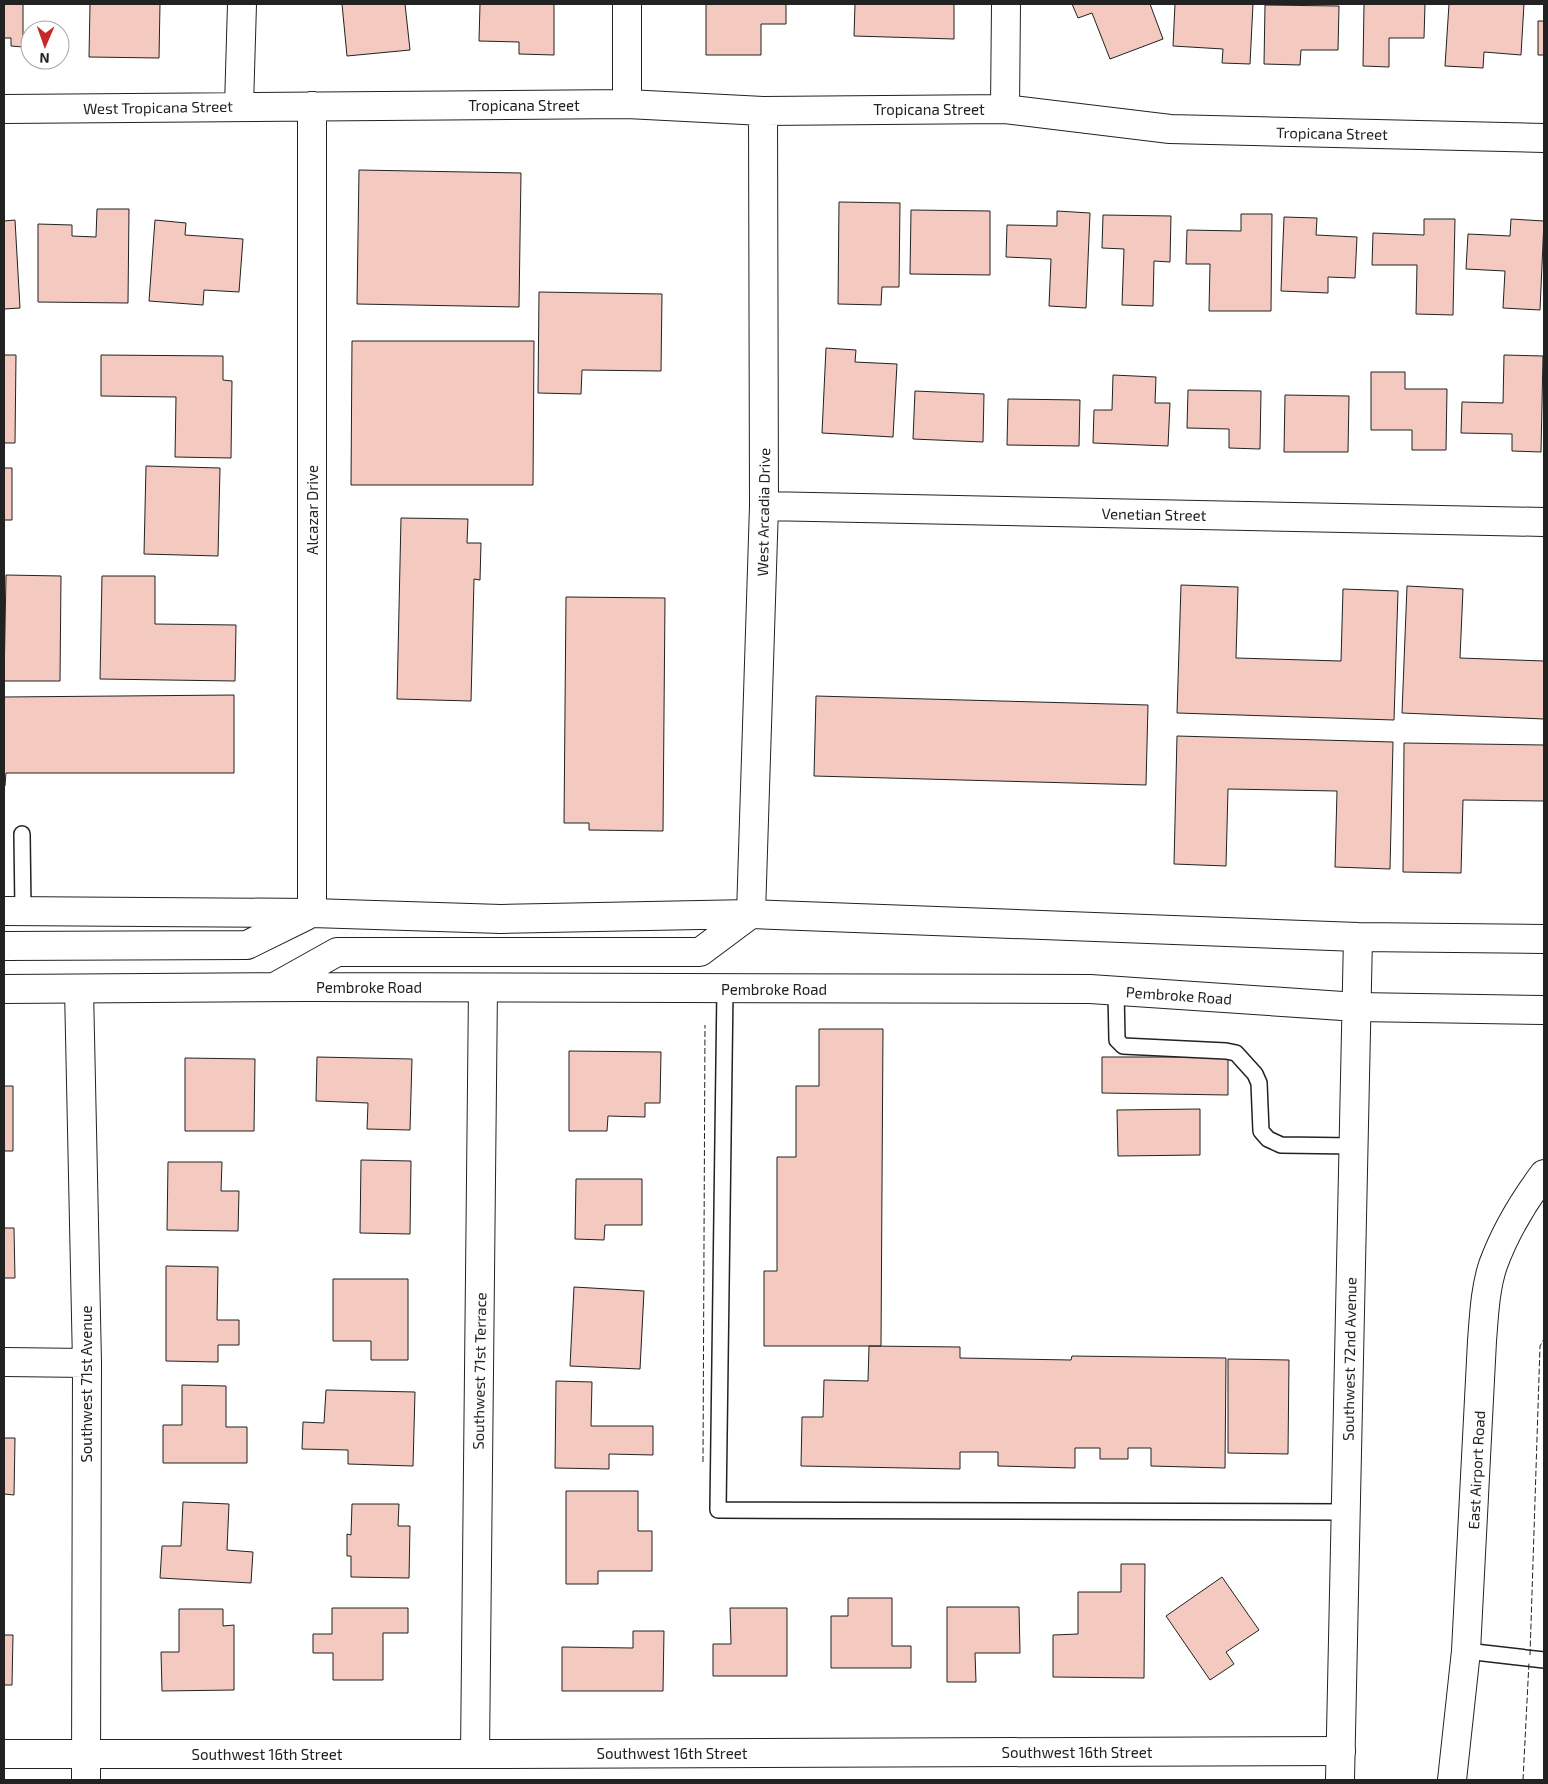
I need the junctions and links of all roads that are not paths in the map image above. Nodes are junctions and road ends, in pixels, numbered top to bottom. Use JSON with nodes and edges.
{"nodes":[{"id":1,"x":242,"y":4,"type":"edge"},
{"id":2,"x":627,"y":4,"type":"edge"},
{"id":3,"x":1006,"y":4,"type":"edge"},
{"id":4,"x":627,"y":104,"type":"junction"},
{"id":5,"x":239,"y":106,"type":"junction"},
{"id":6,"x":312,"y":106,"type":"junction"},
{"id":7,"x":4,"y":109,"type":"edge"},
{"id":8,"x":1005,"y":109,"type":"junction"},
{"id":9,"x":763,"y":111,"type":"junction"},
{"id":10,"x":1544,"y":138,"type":"edge"},
{"id":11,"x":764,"y":506,"type":"junction"},
{"id":12,"x":1544,"y":522,"type":"edge"},
{"id":13,"x":22,"y":834,"type":"dead end"},
{"id":14,"x":14,"y":911,"type":"edge"},
{"id":15,"x":312,"y":913,"type":"junction"},
{"id":16,"x":751,"y":914,"type":"junction"},
{"id":17,"x":1358,"y":937,"type":"junction"},
{"id":18,"x":1544,"y":939,"type":"edge"},
{"id":19,"x":4,"y":946,"type":"edge"},
{"id":20,"x":275,"y":987,"type":"junction"},
{"id":21,"x":483,"y":988,"type":"junction"},
{"id":22,"x":724,"y":988,"type":"junction"},
{"id":23,"x":4,"y":989,"type":"edge"},
{"id":24,"x":79,"y":989,"type":"junction"},
{"id":25,"x":1116,"y":990,"type":"junction"},
{"id":26,"x":1356,"y":1007,"type":"junction"},
{"id":27,"x":1544,"y":1010,"type":"edge"},
{"id":28,"x":1354,"y":1146,"type":"junction"},
{"id":29,"x":1544,"y":1174,"type":"edge"},
{"id":30,"x":4,"y":1362,"type":"edge"},
{"id":31,"x":87,"y":1363,"type":"junction"},
{"id":32,"x":1345,"y":1512,"type":"junction"},
{"id":33,"x":1466,"y":1651,"type":"junction"},
{"id":34,"x":1544,"y":1660,"type":"edge"},
{"id":35,"x":1341,"y":1751,"type":"junction"},
{"id":36,"x":86,"y":1753,"type":"junction"},
{"id":37,"x":4,"y":1754,"type":"edge"},
{"id":38,"x":475,"y":1754,"type":"junction"},
{"id":39,"x":86,"y":1780,"type":"edge"},
{"id":40,"x":1340,"y":1780,"type":"edge"},
{"id":41,"x":1452,"y":1780,"type":"edge"}],
"edges":[{"from":1,"to":5,"type":"street"},
{"from":2,"to":4,"type":"street"},
{"from":3,"to":8,"type":"street"},
{"from":4,"to":6,"type":"street","name":"Tropicana Street"},
{"from":4,"to":9,"type":"street","name":"Tropicana Street"},
{"from":5,"to":6,"type":"street","name":"West Tropicana Street"},
{"from":5,"to":7,"type":"street","name":"West Tropicana Street"},
{"from":6,"to":15,"type":"street","name":"Alcazar Drive"},
{"from":8,"to":9,"type":"street","name":"Tropicana Street"},
{"from":8,"to":10,"type":"street","name":"Tropicana Street"},
{"from":9,"to":11,"type":"street","name":"West Arcadia Drive"},
{"from":11,"to":12,"type":"street","name":"Venetian Street"},
{"from":11,"to":16,"type":"street","name":"West Arcadia Drive"},
{"from":13,"to":14,"type":"lane"},
{"from":14,"to":15,"type":"street"},
{"from":15,"to":16,"type":"street"},
{"from":15,"to":19,"type":"street"},
{"from":16,"to":17,"type":"street"},
{"from":16,"to":20,"type":"street"},
{"from":17,"to":18,"type":"street"},
{"from":17,"to":26,"type":"street","name":"Southwest 72nd Avenue"},
{"from":20,"to":21,"type":"street","name":"Pembroke Road"},
{"from":20,"to":24,"type":"street","name":"Pembroke Road"},
{"from":21,"to":22,"type":"street","name":"Pembroke Road"},
{"from":21,"to":38,"type":"street","name":"Southwest 71st Terrace"},
{"from":22,"to":25,"type":"street","name":"Pembroke Road"},
{"from":22,"to":32,"type":"lane"},
{"from":23,"to":24,"type":"street","name":"Pembroke Road"},
{"from":24,"to":31,"type":"street","name":"Southwest 71st Avenue"},
{"from":25,"to":26,"type":"street","name":"Pembroke Road"},
{"from":25,"to":28,"type":"lane"},
{"from":26,"to":27,"type":"street","name":"Pembroke Road"},
{"from":26,"to":28,"type":"street","name":"Southwest 72nd Avenue"},
{"from":28,"to":32,"type":"street","name":"Southwest 72nd Avenue"},
{"from":29,"to":33,"type":"street","name":"East Airport Road"},
{"from":30,"to":31,"type":"street"},
{"from":31,"to":36,"type":"street","name":"Southwest 71st Avenue"},
{"from":32,"to":35,"type":"street","name":"Southwest 72nd Avenue"},
{"from":33,"to":34,"type":"lane"},
{"from":33,"to":41,"type":"street","name":"East Airport Road"},
{"from":35,"to":38,"type":"street","name":"Southwest 16th Street"},
{"from":35,"to":40,"type":"street","name":"Southwest 72nd Avenue"},
{"from":36,"to":37,"type":"street","name":"Southwest 16th Street"},
{"from":36,"to":38,"type":"street","name":"Southwest 16th Street"},
{"from":36,"to":39,"type":"street","name":"Southwest 71st Avenue"}]}
